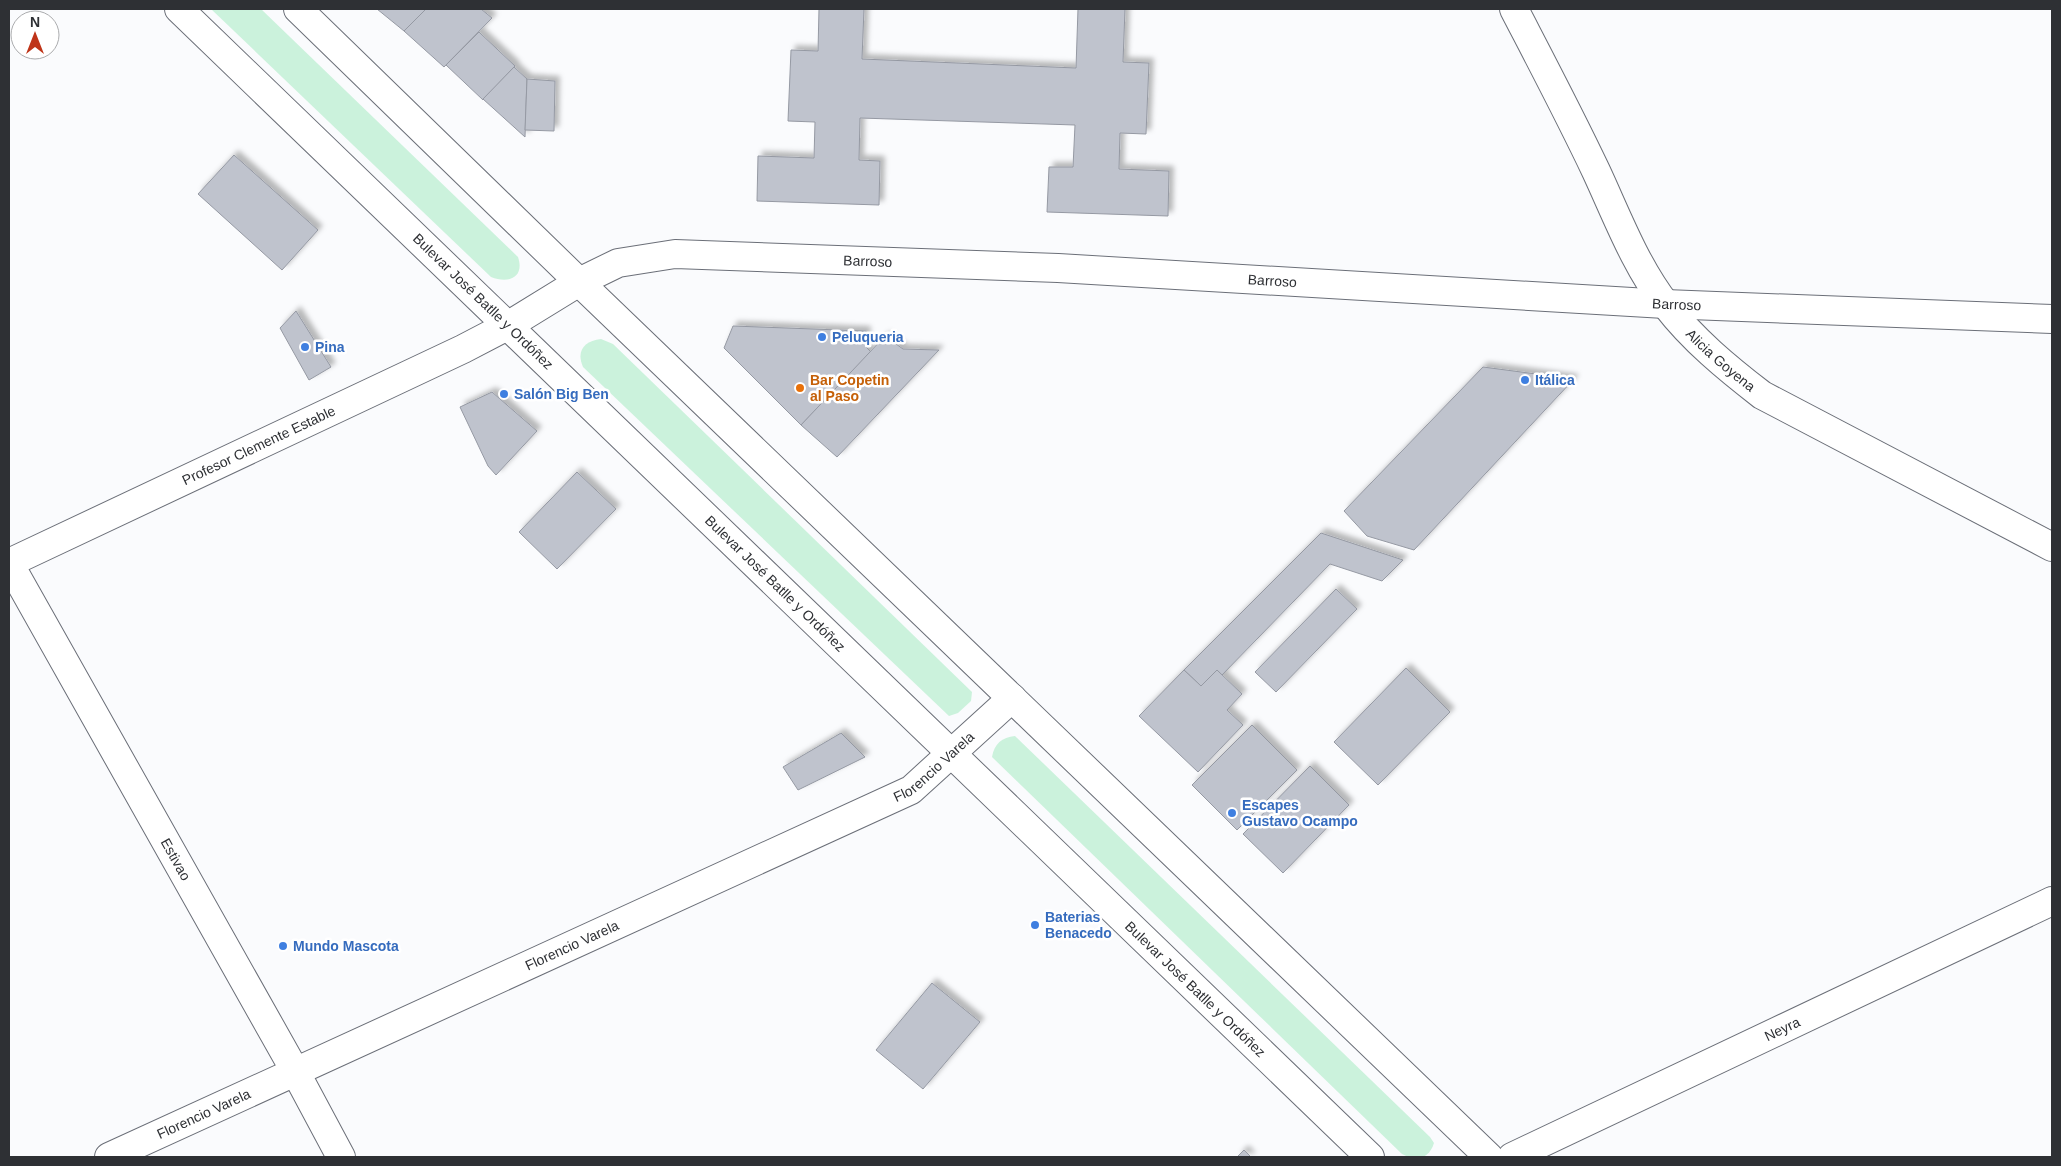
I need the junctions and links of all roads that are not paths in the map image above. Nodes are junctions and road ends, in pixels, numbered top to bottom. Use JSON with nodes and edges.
{"nodes":[{"id":1,"x":179,"y":9,"type":"edge"},
{"id":2,"x":298,"y":9,"type":"edge"},
{"id":3,"x":1514,"y":9,"type":"edge"},
{"id":4,"x":579,"y":282,"type":"junction"},
{"id":5,"x":1665,"y":304,"type":"junction"},
{"id":6,"x":2052,"y":319,"type":"edge"},
{"id":7,"x":509,"y":325,"type":"junction"},
{"id":8,"x":2052,"y":546,"type":"edge"},
{"id":9,"x":9,"y":563,"type":"edge"},
{"id":10,"x":1012,"y":698,"type":"junction"},
{"id":11,"x":951,"y":755,"type":"junction"},
{"id":12,"x":2052,"y":901,"type":"edge"},
{"id":13,"x":295,"y":1071,"type":"junction"},
{"id":14,"x":109,"y":1157,"type":"edge"},
{"id":15,"x":340,"y":1157,"type":"edge"},
{"id":16,"x":1370,"y":1157,"type":"edge"},
{"id":17,"x":1489,"y":1157,"type":"edge"},
{"id":18,"x":1512,"y":1157,"type":"edge"}],
"edges":[{"from":1,"to":7,"type":"street","name":"Bulevar José Batlle y Ordóñez"},
{"from":2,"to":4,"type":"street"},
{"from":3,"to":5,"type":"street","name":"Alicia Goyena"},
{"from":4,"to":5,"type":"street","name":"Barroso"},
{"from":4,"to":7,"type":"street","name":"Barroso"},
{"from":4,"to":10,"type":"street"},
{"from":5,"to":6,"type":"street","name":"Barroso"},
{"from":5,"to":8,"type":"street","name":"Alicia Goyena"},
{"from":7,"to":9,"type":"street","name":"Profesor Clemente Estable"},
{"from":7,"to":11,"type":"street","name":"Bulevar José Batlle y Ordóñez"},
{"from":9,"to":13,"type":"street","name":"Estivao"},
{"from":10,"to":11,"type":"street","name":"Florencio Varela"},
{"from":10,"to":17,"type":"street"},
{"from":11,"to":13,"type":"street","name":"Florencio Varela"},
{"from":11,"to":16,"type":"street","name":"Bulevar José Batlle y Ordóñez"},
{"from":12,"to":18,"type":"street","name":"Neyra"},
{"from":13,"to":14,"type":"street","name":"Florencio Varela"},
{"from":13,"to":15,"type":"street","name":"Estivao"}]}
